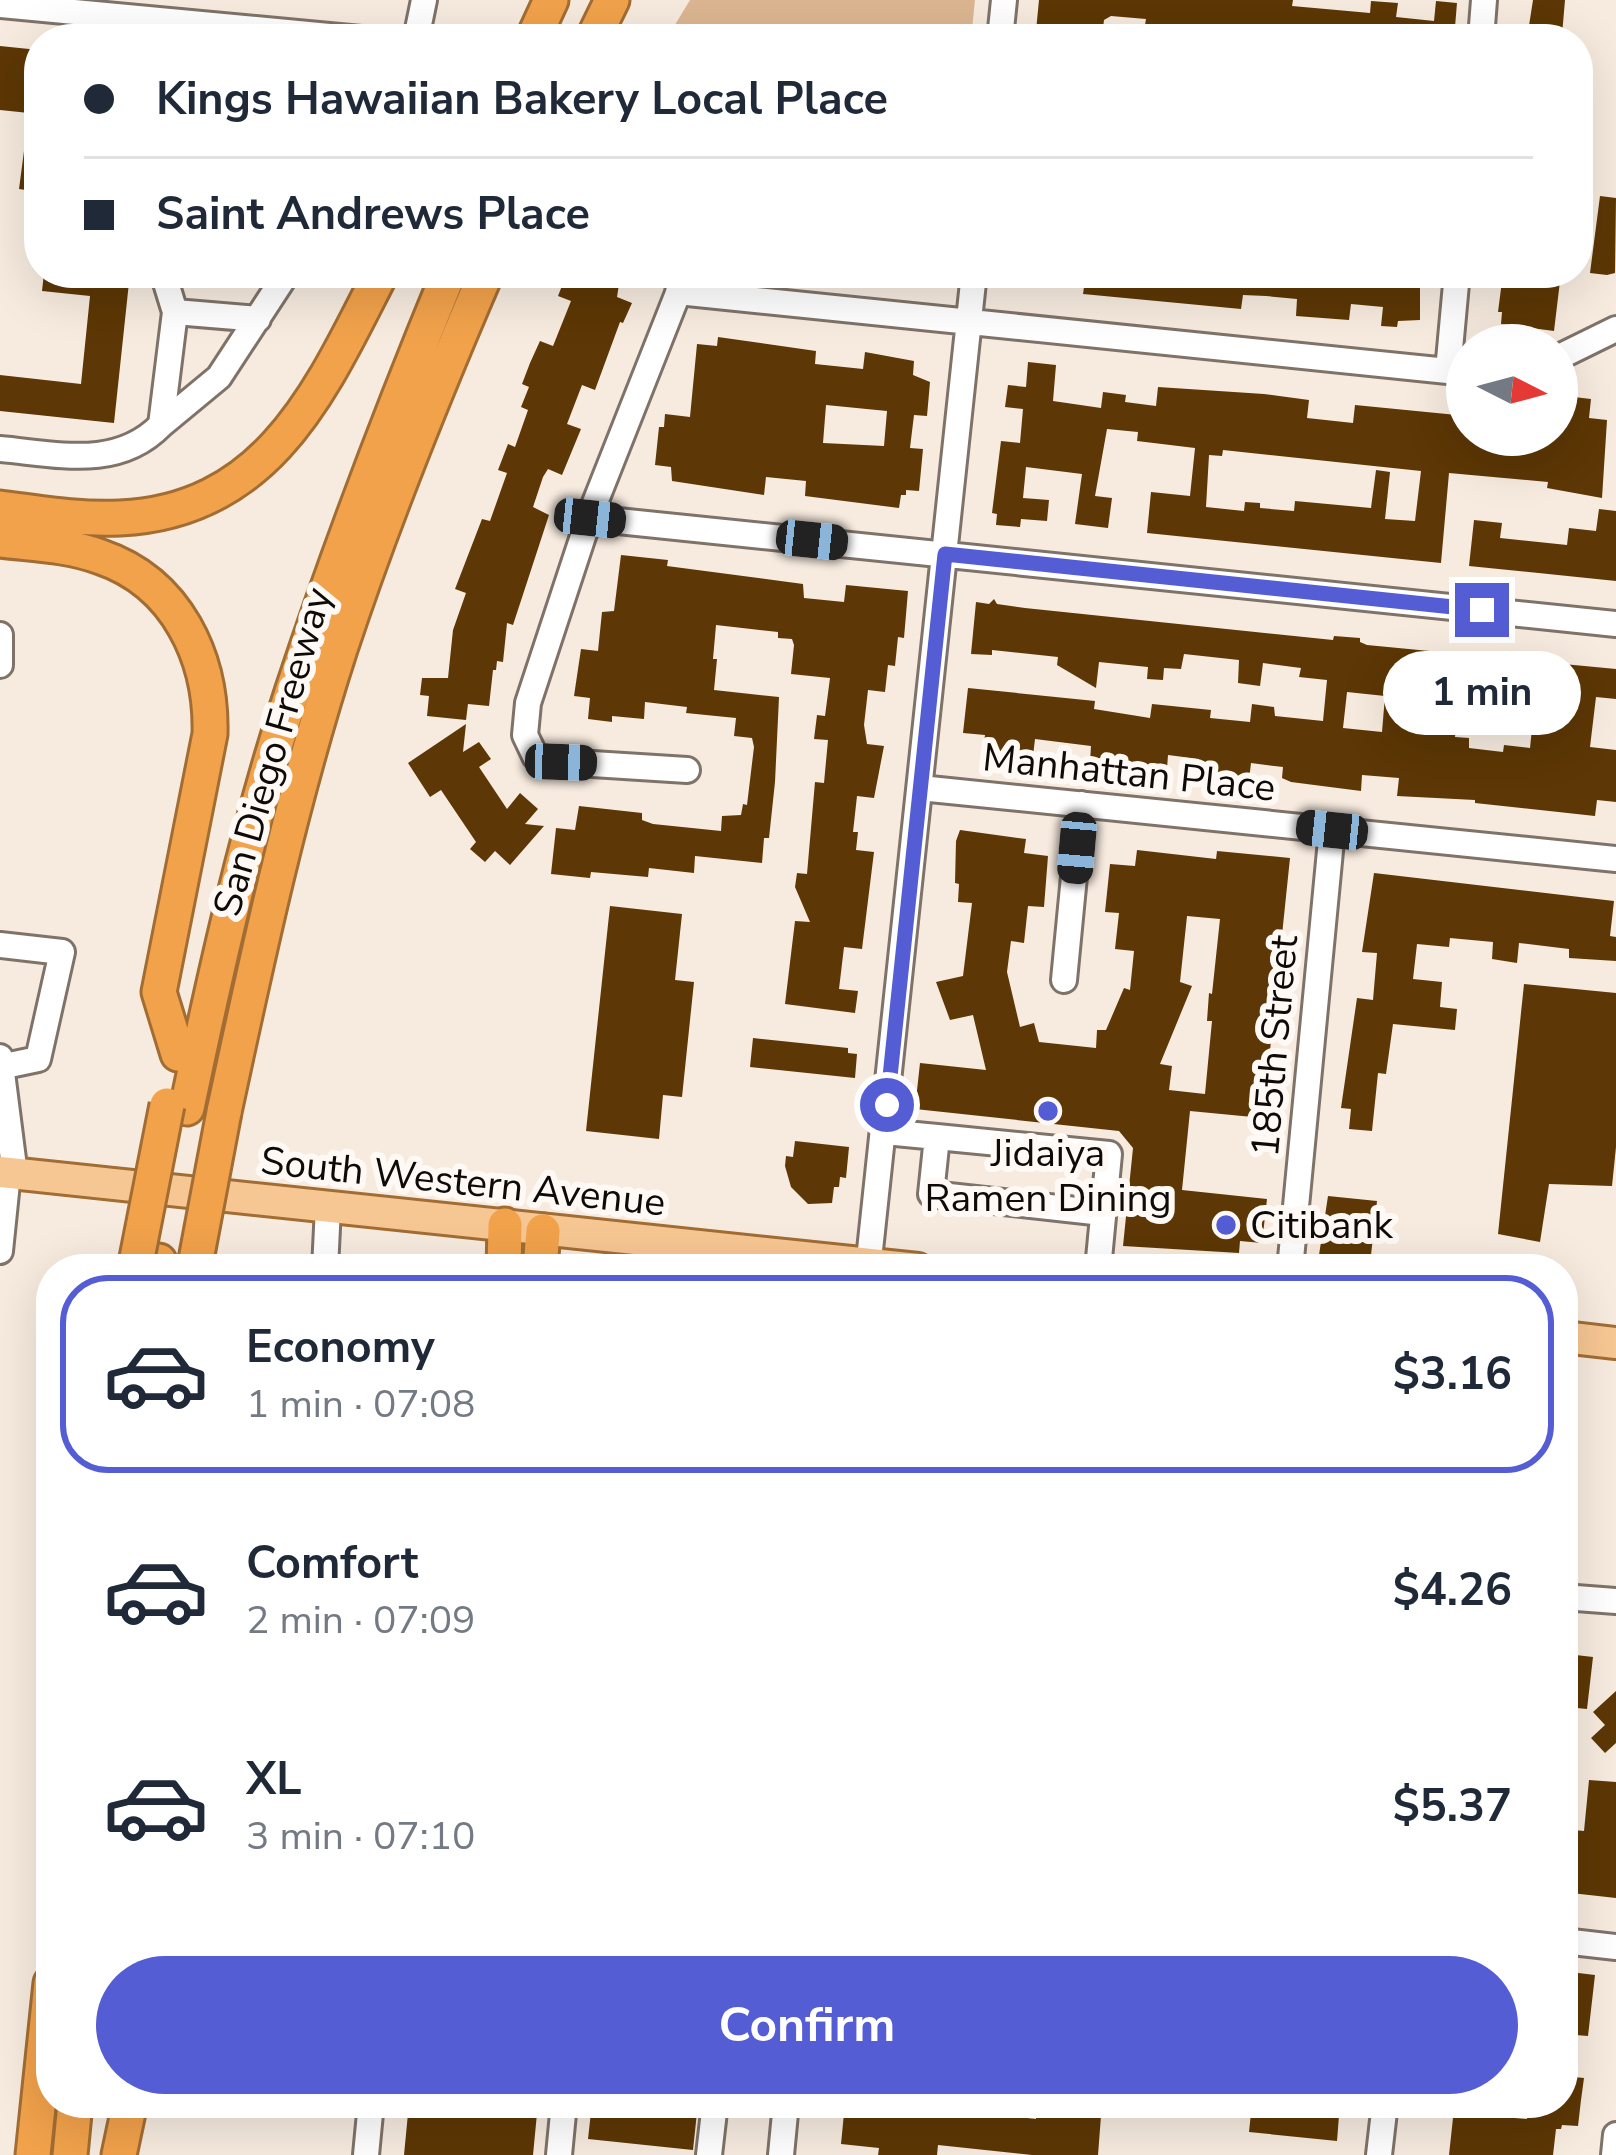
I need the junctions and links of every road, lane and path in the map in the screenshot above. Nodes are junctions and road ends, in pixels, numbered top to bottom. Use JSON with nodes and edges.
{"nodes":[{"id":1,"x":0,"y":4,"type":"edge"},
{"id":2,"x":107,"y":24,"type":"edge"},
{"id":3,"x":168,"y":288,"type":"edge"},
{"id":4,"x":278,"y":288,"type":"edge"},
{"id":5,"x":373,"y":288,"type":"edge"},
{"id":6,"x":419,"y":288,"type":"edge"},
{"id":7,"x":443,"y":288,"type":"edge"},
{"id":8,"x":480,"y":288,"type":"edge"},
{"id":9,"x":680,"y":288,"type":"edge"},
{"id":10,"x":718,"y":288,"type":"edge"},
{"id":11,"x":972,"y":288,"type":"edge"},
{"id":12,"x":1457,"y":288,"type":"edge"},
{"id":13,"x":175,"y":312,"type":"junction"},
{"id":14,"x":258,"y":319,"type":"junction"},
{"id":15,"x":969,"y":323,"type":"junction"},
{"id":16,"x":1457,"y":324,"type":"edge"},
{"id":17,"x":1616,"y":329,"type":"edge"},
{"id":18,"x":1578,"y":348,"type":"edge"},
{"id":19,"x":1446,"y":371,"type":"edge"},
{"id":20,"x":161,"y":425,"type":"junction"},
{"id":21,"x":0,"y":449,"type":"edge"},
{"id":22,"x":0,"y":508,"type":"edge"},
{"id":23,"x":590,"y":518,"type":"junction"},
{"id":24,"x":0,"y":540,"type":"edge"},
{"id":25,"x":945,"y":554,"type":"junction"},
{"id":26,"x":1616,"y":624,"type":"edge"},
{"id":27,"x":0,"y":635,"type":"edge"},
{"id":28,"x":0,"y":665,"type":"edge"},
{"id":29,"x":687,"y":770,"type":"dead end"},
{"id":30,"x":920,"y":788,"type":"junction"},
{"id":31,"x":1081,"y":804,"type":"junction"},
{"id":32,"x":1332,"y":830,"type":"junction"},
{"id":33,"x":1616,"y":859,"type":"edge"},
{"id":34,"x":0,"y":945,"type":"edge"},
{"id":35,"x":1064,"y":980,"type":"dead end"},
{"id":36,"x":178,"y":1054,"type":"junction"},
{"id":37,"x":1,"y":1063,"type":"edge"},
{"id":38,"x":195,"y":1109,"type":"junction"},
{"id":39,"x":885,"y":1132,"type":"junction"},
{"id":40,"x":937,"y":1137,"type":"junction"},
{"id":41,"x":8,"y":1174,"type":"edge"},
{"id":42,"x":328,"y":1207,"type":"junction"},
{"id":43,"x":1103,"y":1213,"type":"junction"},
{"id":44,"x":505,"y":1225,"type":"junction"},
{"id":45,"x":543,"y":1231,"type":"junction"},
{"id":46,"x":1,"y":1237,"type":"edge"},
{"id":47,"x":0,"y":1251,"type":"edge"},
{"id":48,"x":168,"y":1254,"type":"edge"},
{"id":49,"x":168,"y":1254,"type":"edge"},
{"id":50,"x":326,"y":1254,"type":"edge"},
{"id":51,"x":504,"y":1254,"type":"edge"},
{"id":52,"x":541,"y":1254,"type":"edge"},
{"id":53,"x":646,"y":1254,"type":"edge"},
{"id":54,"x":870,"y":1254,"type":"edge"},
{"id":55,"x":1099,"y":1254,"type":"edge"},
{"id":56,"x":1291,"y":1254,"type":"edge"},
{"id":57,"x":1578,"y":1338,"type":"edge"},
{"id":58,"x":1616,"y":1342,"type":"edge"},
{"id":59,"x":1578,"y":1598,"type":"edge"},
{"id":60,"x":1616,"y":1601,"type":"edge"},
{"id":61,"x":1578,"y":1943,"type":"edge"},
{"id":62,"x":1616,"y":1947,"type":"edge"},
{"id":63,"x":37,"y":2118,"type":"edge"},
{"id":64,"x":61,"y":2118,"type":"edge"},
{"id":65,"x":74,"y":2118,"type":"edge"},
{"id":66,"x":96,"y":2118,"type":"edge"},
{"id":67,"x":127,"y":2118,"type":"edge"},
{"id":68,"x":370,"y":2118,"type":"edge"},
{"id":69,"x":563,"y":2118,"type":"edge"},
{"id":70,"x":714,"y":2118,"type":"edge"},
{"id":71,"x":785,"y":2118,"type":"edge"},
{"id":72,"x":1383,"y":2118,"type":"edge"},
{"id":73,"x":1616,"y":2135,"type":"edge"},
{"id":74,"x":33,"y":2155,"type":"edge"},
{"id":75,"x":57,"y":2155,"type":"edge"},
{"id":76,"x":70,"y":2155,"type":"edge"},
{"id":77,"x":92,"y":2155,"type":"edge"},
{"id":78,"x":119,"y":2155,"type":"edge"},
{"id":79,"x":366,"y":2155,"type":"edge"},
{"id":80,"x":559,"y":2155,"type":"edge"},
{"id":81,"x":709,"y":2155,"type":"edge"},
{"id":82,"x":781,"y":2155,"type":"edge"},
{"id":83,"x":1379,"y":2155,"type":"edge"},
{"id":84,"x":1614,"y":2155,"type":"edge"}],
"edges":[{"from":1,"to":2,"type":"street"},
{"from":3,"to":13,"type":"street"},
{"from":4,"to":14,"type":"street"},
{"from":5,"to":22,"type":"highway"},
{"from":6,"to":36,"type":"highway","name":"San Diego Freeway"},
{"from":7,"to":38,"type":"highway"},
{"from":8,"to":38,"type":"highway","name":"San Diego Freeway"},
{"from":9,"to":23,"type":"street"},
{"from":10,"to":15,"type":"street"},
{"from":11,"to":15,"type":"street"},
{"from":12,"to":16,"type":"street"},
{"from":13,"to":14,"type":"street"},
{"from":13,"to":20,"type":"street"},
{"from":14,"to":20,"type":"street"},
{"from":15,"to":19,"type":"street"},
{"from":15,"to":25,"type":"street"},
{"from":17,"to":18,"type":"street"},
{"from":20,"to":21,"type":"street"},
{"from":23,"to":25,"type":"street"},
{"from":23,"to":29,"type":"street"},
{"from":24,"to":36,"type":"highway"},
{"from":25,"to":26,"type":"street"},
{"from":25,"to":30,"type":"street"},
{"from":27,"to":28,"type":"street"},
{"from":30,"to":31,"type":"street","name":"Manhattan Place"},
{"from":30,"to":39,"type":"street"},
{"from":31,"to":32,"type":"street","name":"Manhattan Place"},
{"from":31,"to":35,"type":"street"},
{"from":32,"to":33,"type":"street","name":"Manhattan Place"},
{"from":32,"to":56,"type":"street","name":"185th Street"},
{"from":34,"to":37,"type":"street"},
{"from":36,"to":38,"type":"highway","name":"San Diego Freeway"},
{"from":37,"to":41,"type":"street"},
{"from":38,"to":48,"type":"highway","name":"San Diego Freeway","bridge":true},
{"from":38,"to":49,"type":"highway","name":"San Diego Freeway","bridge":true},
{"from":39,"to":40,"type":"street"},
{"from":39,"to":54,"type":"street"},
{"from":40,"to":43,"type":"street"},
{"from":40,"to":43,"type":"street"},
{"from":41,"to":42,"type":"main road","name":"South Western Avenue"},
{"from":41,"to":46,"type":"street"},
{"from":42,"to":44,"type":"main road","name":"South Western Avenue"},
{"from":42,"to":50,"type":"street"},
{"from":43,"to":55,"type":"street"},
{"from":44,"to":45,"type":"main road","name":"South Western Avenue"},
{"from":44,"to":51,"type":"highway"},
{"from":45,"to":52,"type":"highway"},
{"from":45,"to":53,"type":"main road","name":"South Western Avenue"},
{"from":46,"to":47,"type":"street"},
{"from":57,"to":58,"type":"main road"},
{"from":59,"to":60,"type":"street"},
{"from":61,"to":62,"type":"street"},
{"from":63,"to":74,"type":"highway"},
{"from":64,"to":75,"type":"highway"},
{"from":65,"to":76,"type":"highway"},
{"from":66,"to":77,"type":"highway"},
{"from":67,"to":78,"type":"highway"},
{"from":68,"to":79,"type":"street"},
{"from":69,"to":80,"type":"street"},
{"from":70,"to":81,"type":"street"},
{"from":71,"to":82,"type":"street"},
{"from":72,"to":83,"type":"street"},
{"from":73,"to":84,"type":"street"}]}
